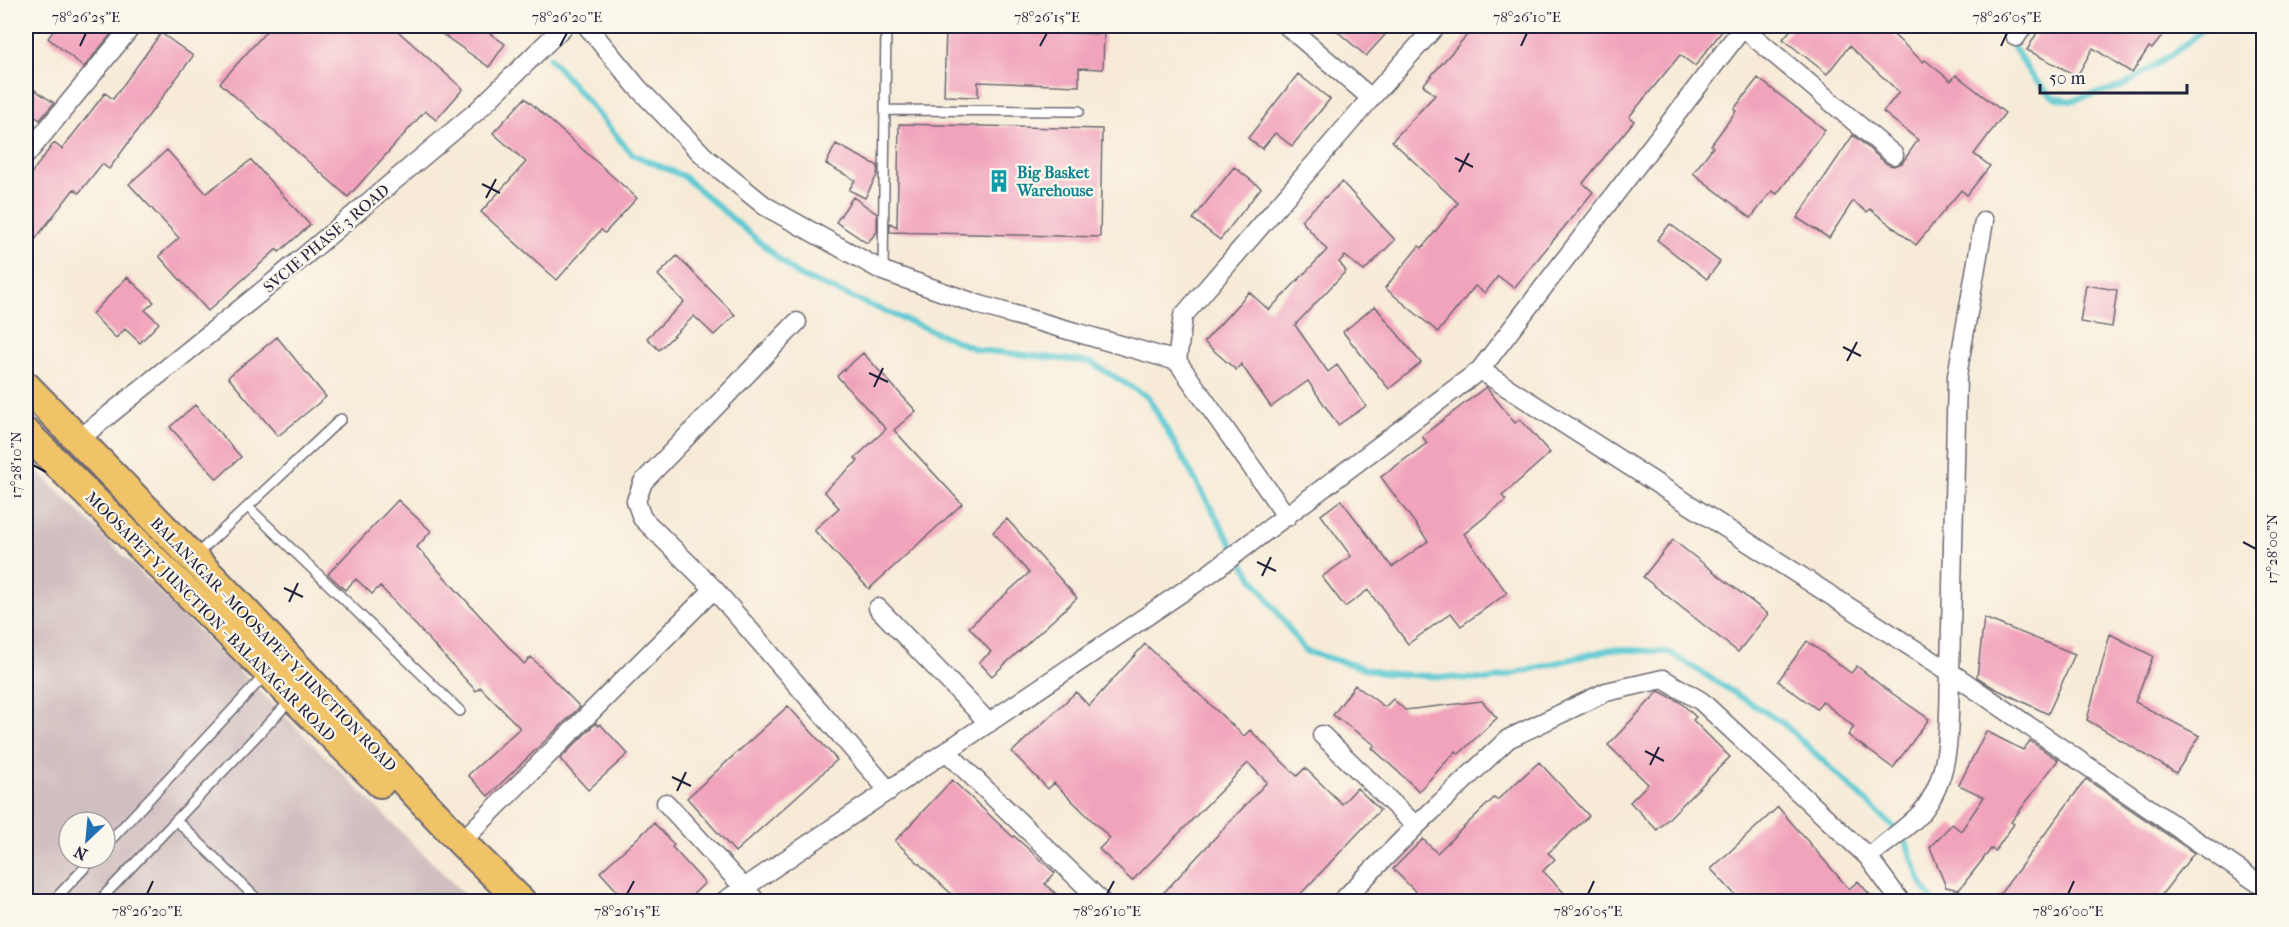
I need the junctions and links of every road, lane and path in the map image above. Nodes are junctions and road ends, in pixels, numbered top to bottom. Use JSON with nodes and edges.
{"nodes":[{"id":1,"x":132,"y":26,"type":"edge"},
{"id":2,"x":564,"y":26,"type":"edge"},
{"id":3,"x":587,"y":26,"type":"edge"},
{"id":4,"x":886,"y":26,"type":"edge"},
{"id":5,"x":1287,"y":26,"type":"edge"},
{"id":6,"x":1436,"y":26,"type":"edge"},
{"id":7,"x":1743,"y":26,"type":"edge"},
{"id":8,"x":1371,"y":98,"type":"junction"},
{"id":9,"x":885,"y":110,"type":"junction"},
{"id":10,"x":1079,"y":111,"type":"dead end"},
{"id":11,"x":26,"y":155,"type":"edge"},
{"id":12,"x":1894,"y":155,"type":"dead end"},
{"id":13,"x":1984,"y":221,"type":"dead end"},
{"id":14,"x":883,"y":271,"type":"junction"},
{"id":15,"x":797,"y":322,"type":"dead end"},
{"id":16,"x":1176,"y":361,"type":"junction"},
{"id":17,"x":1480,"y":370,"type":"junction"},
{"id":18,"x":26,"y":386,"type":"edge"},
{"id":19,"x":341,"y":419,"type":"dead end"},
{"id":20,"x":26,"y":433,"type":"edge"},
{"id":21,"x":78,"y":440,"type":"junction"},
{"id":22,"x":248,"y":507,"type":"junction"},
{"id":23,"x":1287,"y":517,"type":"junction"},
{"id":24,"x":193,"y":558,"type":"junction"},
{"id":25,"x":714,"y":589,"type":"junction"},
{"id":26,"x":878,"y":608,"type":"dead end"},
{"id":27,"x":269,"y":671,"type":"junction"},
{"id":28,"x":1950,"y":672,"type":"junction"},
{"id":29,"x":294,"y":696,"type":"junction"},
{"id":30,"x":460,"y":711,"type":"dead end"},
{"id":31,"x":989,"y":723,"type":"junction"},
{"id":32,"x":1322,"y":735,"type":"dead end"},
{"id":33,"x":947,"y":752,"type":"junction"},
{"id":34,"x":889,"y":791,"type":"junction"},
{"id":35,"x":666,"y":803,"type":"dead end"},
{"id":36,"x":176,"y":820,"type":"junction"},
{"id":37,"x":1416,"y":826,"type":"junction"},
{"id":38,"x":117,"y":833,"type":"edge"},
{"id":39,"x":461,"y":842,"type":"junction"},
{"id":40,"x":1868,"y":857,"type":"junction"},
{"id":41,"x":83,"y":870,"type":"edge"},
{"id":42,"x":743,"y":887,"type":"junction"},
{"id":43,"x":2264,"y":887,"type":"edge"},
{"id":44,"x":52,"y":902,"type":"edge"},
{"id":45,"x":98,"y":902,"type":"edge"},
{"id":46,"x":260,"y":902,"type":"edge"},
{"id":47,"x":498,"y":902,"type":"edge"},
{"id":48,"x":522,"y":902,"type":"edge"},
{"id":49,"x":723,"y":902,"type":"edge"},
{"id":50,"x":757,"y":902,"type":"edge"},
{"id":51,"x":1102,"y":902,"type":"edge"},
{"id":52,"x":1341,"y":902,"type":"edge"},
{"id":53,"x":1901,"y":902,"type":"edge"}],
"edges":[{"from":1,"to":11,"type":"street"},
{"from":2,"to":21,"type":"street","name":"SVCIE PHASE 3 ROAD"},
{"from":3,"to":14,"type":"street"},
{"from":4,"to":9,"type":"lane"},
{"from":5,"to":8,"type":"street"},
{"from":6,"to":8,"type":"street"},
{"from":7,"to":12,"type":"street"},
{"from":7,"to":17,"type":"street"},
{"from":8,"to":16,"type":"street"},
{"from":9,"to":10,"type":"lane"},
{"from":9,"to":14,"type":"lane"},
{"from":13,"to":28,"type":"street"},
{"from":14,"to":16,"type":"street"},
{"from":15,"to":25,"type":"street"},
{"from":16,"to":23,"type":"street"},
{"from":17,"to":23,"type":"street"},
{"from":17,"to":28,"type":"street"},
{"from":18,"to":21,"type":"main road","name":"BALANAGAR - MOOSAPET Y JUNCTION ROAD"},
{"from":19,"to":22,"type":"lane"},
{"from":20,"to":27,"type":"main road","name":"MOOSAPET Y JUNCTION - BALANAGAR ROAD"},
{"from":21,"to":24,"type":"main road","name":"BALANAGAR - MOOSAPET Y JUNCTION ROAD"},
{"from":22,"to":24,"type":"lane"},
{"from":22,"to":30,"type":"lane"},
{"from":23,"to":31,"type":"street"},
{"from":24,"to":39,"type":"main road","name":"BALANAGAR - MOOSAPET Y JUNCTION ROAD"},
{"from":25,"to":34,"type":"street"},
{"from":25,"to":39,"type":"street"},
{"from":26,"to":31,"type":"street"},
{"from":27,"to":29,"type":"main road","name":"MOOSAPET Y JUNCTION - BALANAGAR ROAD"},
{"from":27,"to":38,"type":"lane"},
{"from":28,"to":40,"type":"street"},
{"from":28,"to":43,"type":"street"},
{"from":29,"to":36,"type":"lane"},
{"from":29,"to":47,"type":"main road","name":"MOOSAPET Y JUNCTION - BALANAGAR ROAD"},
{"from":31,"to":33,"type":"street"},
{"from":32,"to":37,"type":"street"},
{"from":33,"to":34,"type":"street"},
{"from":33,"to":51,"type":"street"},
{"from":34,"to":42,"type":"street"},
{"from":35,"to":42,"type":"street"},
{"from":36,"to":45,"type":"lane"},
{"from":36,"to":46,"type":"lane"},
{"from":37,"to":40,"type":"street"},
{"from":37,"to":52,"type":"street"},
{"from":39,"to":48,"type":"main road","name":"BALANAGAR - MOOSAPET Y JUNCTION ROAD"},
{"from":40,"to":53,"type":"street"},
{"from":41,"to":44,"type":"lane"},
{"from":42,"to":49,"type":"street"},
{"from":42,"to":50,"type":"street"}]}
